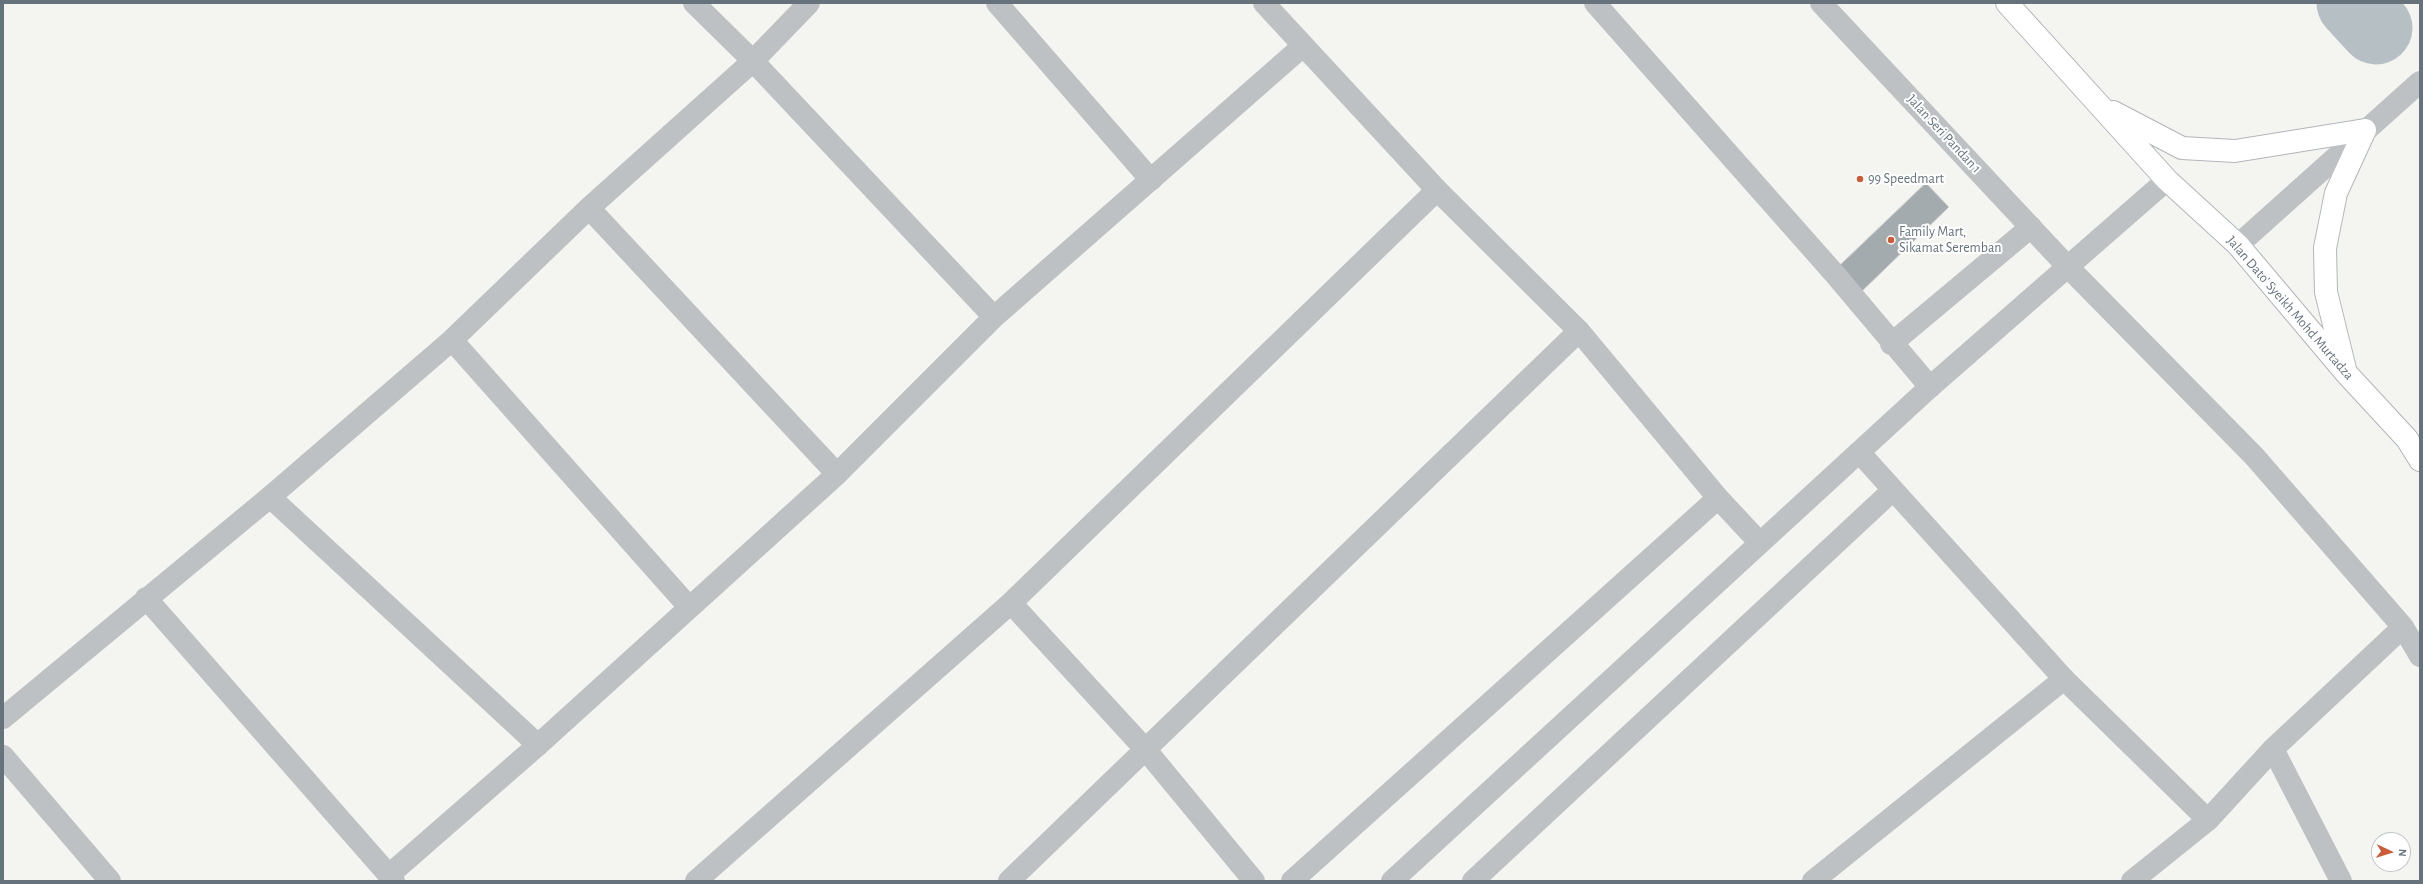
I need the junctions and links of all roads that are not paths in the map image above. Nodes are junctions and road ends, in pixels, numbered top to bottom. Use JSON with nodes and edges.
{"nodes":[{"id":1,"x":694,"y":3,"type":"edge"},
{"id":2,"x":809,"y":3,"type":"edge"},
{"id":3,"x":997,"y":3,"type":"edge"},
{"id":4,"x":1264,"y":3,"type":"edge"},
{"id":5,"x":1595,"y":3,"type":"edge"},
{"id":6,"x":1821,"y":3,"type":"edge"},
{"id":7,"x":2007,"y":3,"type":"edge"},
{"id":8,"x":1304,"y":46,"type":"junction"},
{"id":9,"x":753,"y":61,"type":"junction"},
{"id":10,"x":2420,"y":82,"type":"edge"},
{"id":11,"x":2102,"y":106,"type":"junction"},
{"id":12,"x":2366,"y":130,"type":"junction"},
{"id":13,"x":1150,"y":180,"type":"junction"},
{"id":14,"x":2167,"y":180,"type":"junction"},
{"id":15,"x":1437,"y":190,"type":"junction"},
{"id":16,"x":589,"y":208,"type":"junction"},
{"id":17,"x":2031,"y":227,"type":"junction"},
{"id":18,"x":2238,"y":245,"type":"junction"},
{"id":19,"x":2067,"y":266,"type":"junction"},
{"id":20,"x":994,"y":317,"type":"junction"},
{"id":21,"x":1579,"y":331,"type":"junction"},
{"id":22,"x":452,"y":340,"type":"junction"},
{"id":23,"x":1891,"y":344,"type":"junction"},
{"id":24,"x":2346,"y":373,"type":"junction"},
{"id":25,"x":1930,"y":386,"type":"junction"},
{"id":26,"x":1859,"y":452,"type":"junction"},
{"id":27,"x":2420,"y":460,"type":"edge"},
{"id":28,"x":837,"y":474,"type":"junction"},
{"id":29,"x":1893,"y":490,"type":"junction"},
{"id":30,"x":270,"y":497,"type":"junction"},
{"id":31,"x":1718,"y":498,"type":"junction"},
{"id":32,"x":1760,"y":544,"type":"junction"},
{"id":33,"x":146,"y":598,"type":"junction"},
{"id":34,"x":1011,"y":603,"type":"junction"},
{"id":35,"x":689,"y":607,"type":"junction"},
{"id":36,"x":2403,"y":627,"type":"junction"},
{"id":37,"x":2420,"y":656,"type":"edge"},
{"id":38,"x":2064,"y":679,"type":"junction"},
{"id":39,"x":3,"y":718,"type":"edge"},
{"id":40,"x":538,"y":745,"type":"junction"},
{"id":41,"x":2273,"y":749,"type":"junction"},
{"id":42,"x":1146,"y":750,"type":"junction"},
{"id":43,"x":3,"y":756,"type":"edge"},
{"id":44,"x":2208,"y":820,"type":"junction"},
{"id":45,"x":392,"y":878,"type":"edge"},
{"id":46,"x":110,"y":881,"type":"edge"},
{"id":47,"x":696,"y":881,"type":"edge"},
{"id":48,"x":1009,"y":881,"type":"edge"},
{"id":49,"x":1254,"y":881,"type":"edge"},
{"id":50,"x":1292,"y":881,"type":"edge"},
{"id":51,"x":1392,"y":881,"type":"edge"},
{"id":52,"x":1473,"y":881,"type":"edge"},
{"id":53,"x":1813,"y":881,"type":"edge"},
{"id":54,"x":2132,"y":881,"type":"edge"},
{"id":55,"x":2341,"y":881,"type":"edge"}],
"edges":[{"from":1,"to":9,"type":"street"},
{"from":2,"to":9,"type":"street"},
{"from":3,"to":13,"type":"street"},
{"from":4,"to":8,"type":"street"},
{"from":5,"to":23,"type":"street"},
{"from":6,"to":17,"type":"street","name":"Jalan Seri Pandan 1"},
{"from":7,"to":11,"type":"main road","name":"Jalan Dato' Syeikh Mohd Murtadza"},
{"from":8,"to":13,"type":"street"},
{"from":8,"to":15,"type":"street"},
{"from":9,"to":16,"type":"street"},
{"from":9,"to":20,"type":"street"},
{"from":10,"to":12,"type":"street"},
{"from":11,"to":12,"type":"main road"},
{"from":11,"to":14,"type":"main road","name":"Jalan Dato' Syeikh Mohd Murtadza"},
{"from":12,"to":18,"type":"street"},
{"from":12,"to":24,"type":"main road"},
{"from":13,"to":20,"type":"street"},
{"from":14,"to":18,"type":"main road","name":"Jalan Dato' Syeikh Mohd Murtadza"},
{"from":14,"to":19,"type":"street"},
{"from":15,"to":21,"type":"street"},
{"from":15,"to":34,"type":"street"},
{"from":16,"to":22,"type":"street"},
{"from":16,"to":28,"type":"street"},
{"from":17,"to":19,"type":"street","name":"Jalan Seri Pandan 1"},
{"from":17,"to":23,"type":"street"},
{"from":18,"to":24,"type":"main road","name":"Jalan Dato' Syeikh Mohd Murtadza"},
{"from":19,"to":25,"type":"street"},
{"from":19,"to":36,"type":"street","name":"Jalan Seri Pandan 1"},
{"from":20,"to":28,"type":"street"},
{"from":21,"to":31,"type":"street"},
{"from":21,"to":42,"type":"street"},
{"from":22,"to":30,"type":"street"},
{"from":22,"to":35,"type":"street"},
{"from":23,"to":25,"type":"street"},
{"from":24,"to":27,"type":"main road","name":"Jalan Dato' Syeikh Mohd Murtadza"},
{"from":25,"to":26,"type":"street"},
{"from":26,"to":29,"type":"street"},
{"from":26,"to":32,"type":"street"},
{"from":28,"to":35,"type":"street"},
{"from":29,"to":38,"type":"street"},
{"from":29,"to":52,"type":"street"},
{"from":30,"to":33,"type":"street"},
{"from":30,"to":40,"type":"street"},
{"from":31,"to":32,"type":"street"},
{"from":31,"to":50,"type":"street"},
{"from":32,"to":51,"type":"street"},
{"from":33,"to":39,"type":"street"},
{"from":33,"to":45,"type":"street"},
{"from":34,"to":42,"type":"street"},
{"from":34,"to":47,"type":"street"},
{"from":35,"to":40,"type":"street"},
{"from":36,"to":37,"type":"street","name":"Jalan Seri Pandan 1"},
{"from":36,"to":41,"type":"street"},
{"from":38,"to":44,"type":"street"},
{"from":38,"to":53,"type":"street"},
{"from":40,"to":45,"type":"street"},
{"from":41,"to":44,"type":"street"},
{"from":41,"to":55,"type":"street"},
{"from":42,"to":48,"type":"street"},
{"from":42,"to":49,"type":"street"},
{"from":43,"to":46,"type":"street"},
{"from":44,"to":54,"type":"street"}]}
